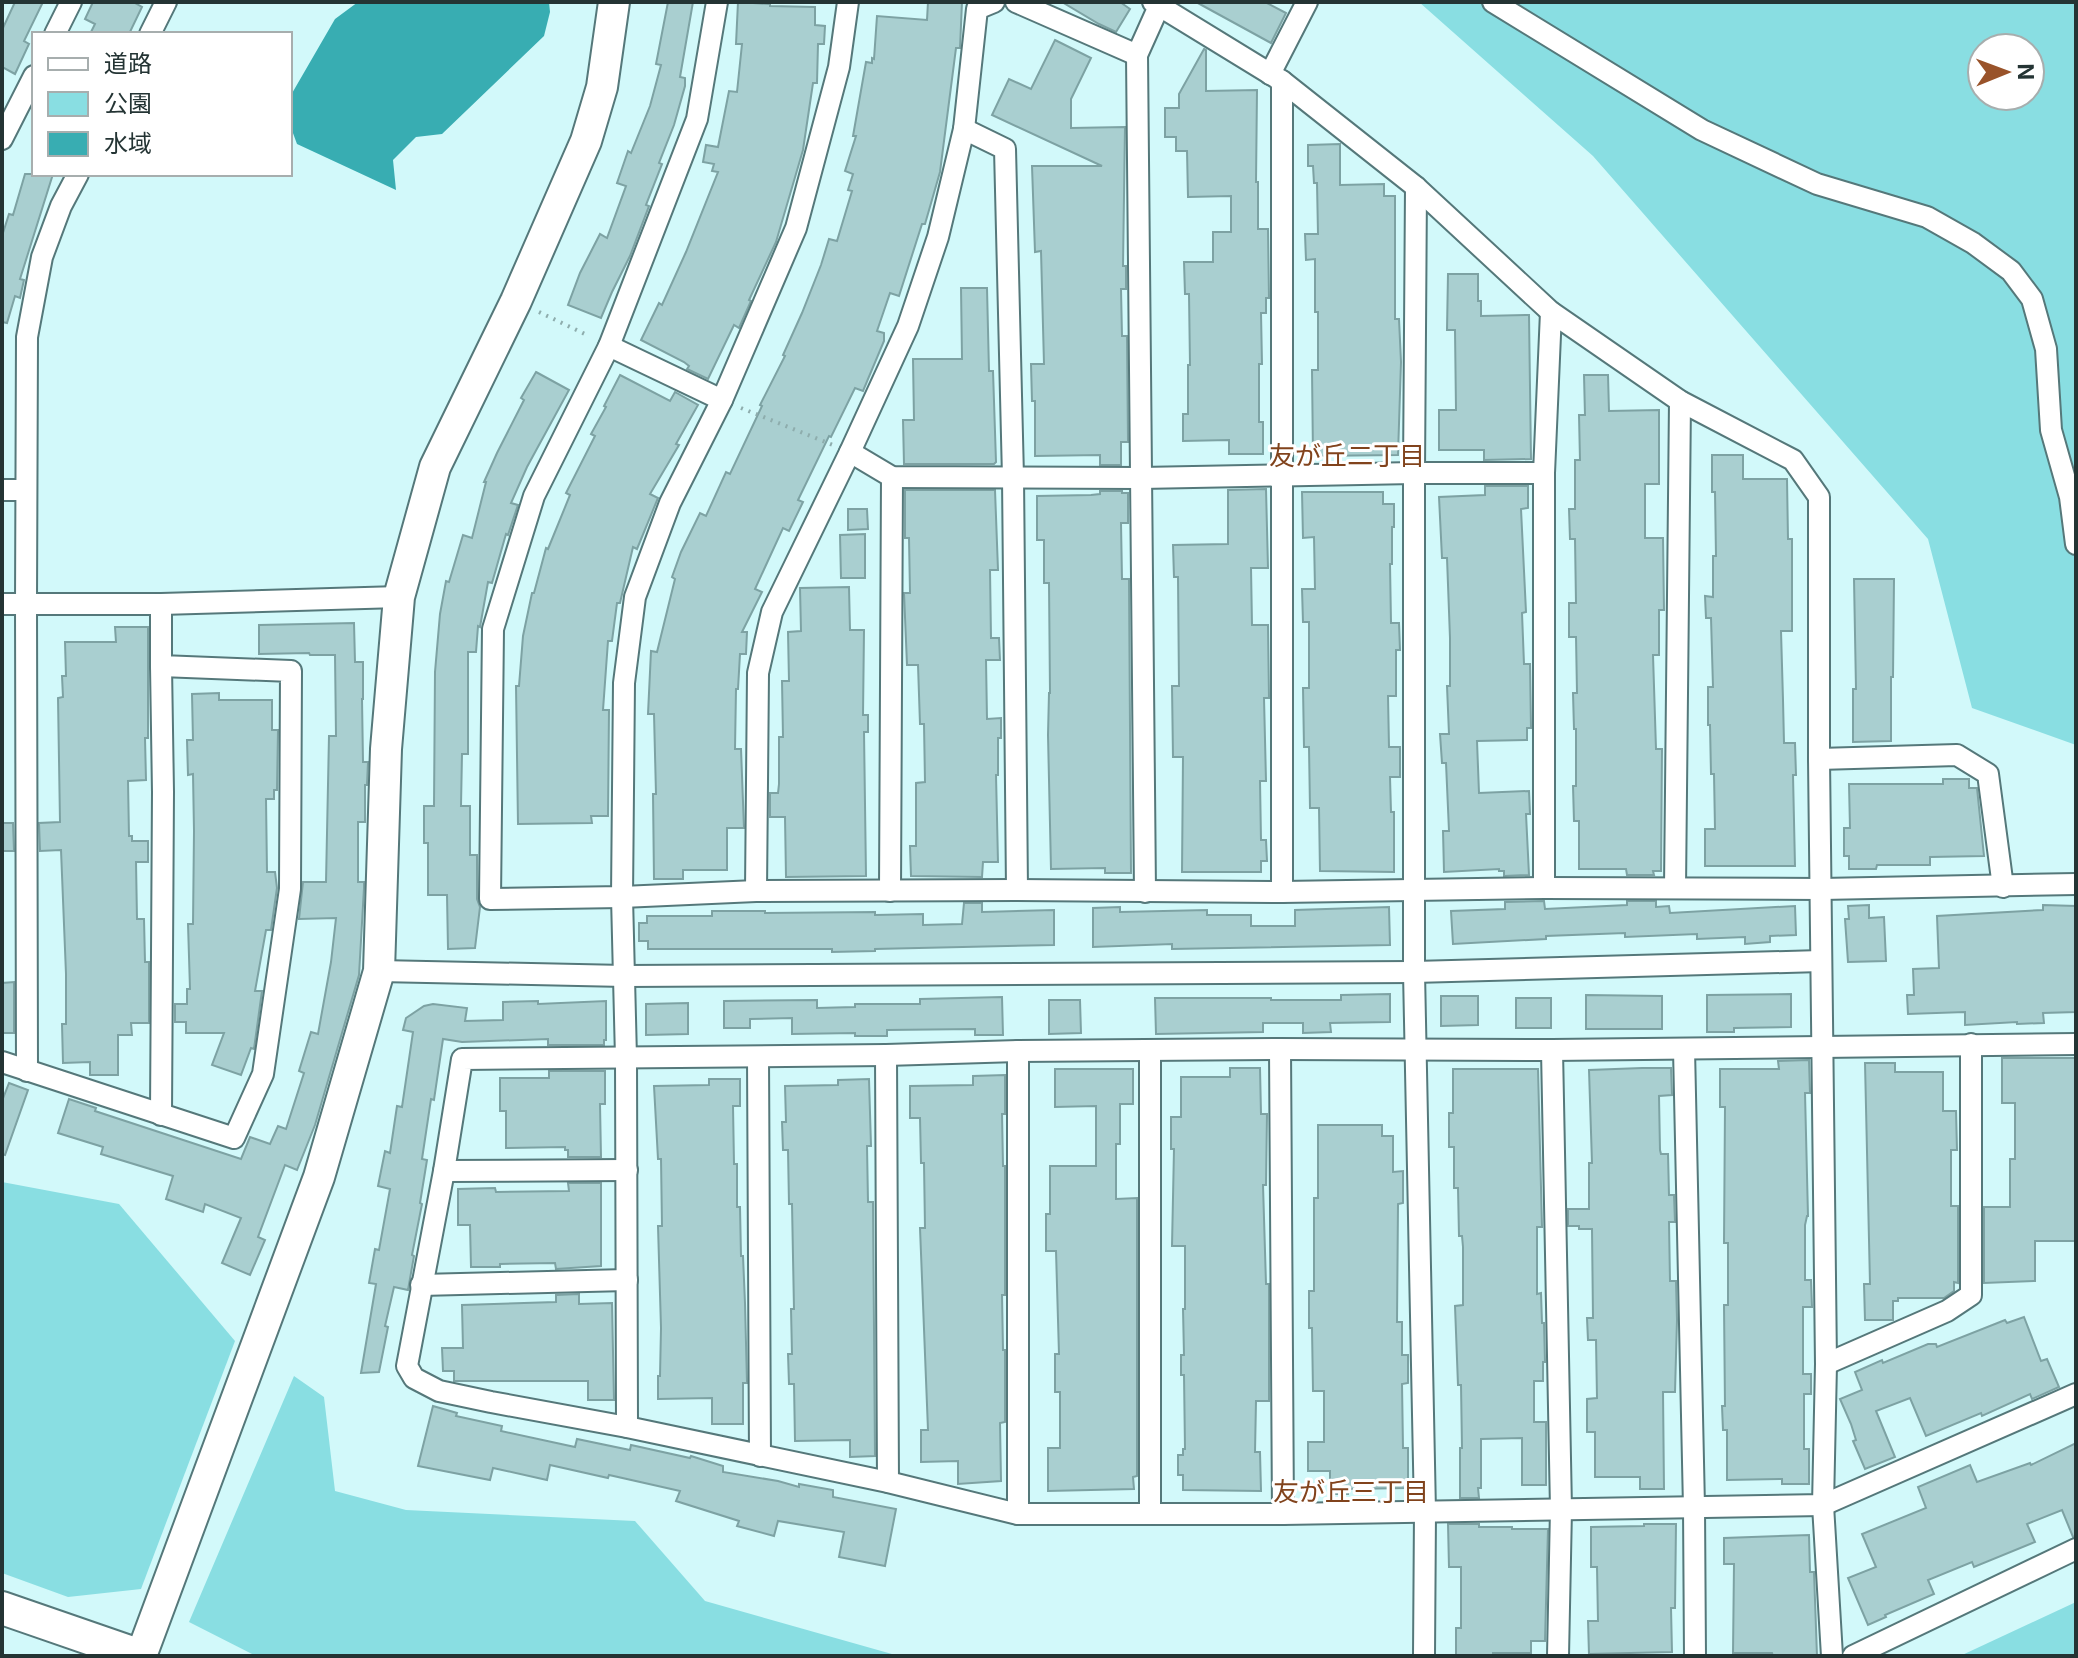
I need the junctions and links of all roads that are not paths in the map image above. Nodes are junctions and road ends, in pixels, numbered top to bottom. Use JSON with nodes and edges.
{"nodes":[{"id":1,"x":71,"y":2,"type":"edge"},
{"id":2,"x":166,"y":2,"type":"edge"},
{"id":3,"x":614,"y":2,"type":"edge"},
{"id":4,"x":717,"y":2,"type":"edge"},
{"id":5,"x":848,"y":2,"type":"edge"},
{"id":6,"x":994,"y":2,"type":"edge"},
{"id":7,"x":1016,"y":2,"type":"edge"},
{"id":8,"x":1307,"y":2,"type":"edge"},
{"id":9,"x":1493,"y":2,"type":"edge"},
{"id":10,"x":1156,"y":4,"type":"edge"},
{"id":11,"x":56,"y":32,"type":"edge"},
{"id":12,"x":151,"y":32,"type":"edge"},
{"id":13,"x":1137,"y":55,"type":"junction"},
{"id":14,"x":1276,"y":78,"type":"junction"},
{"id":15,"x":32,"y":80,"type":"edge"},
{"id":16,"x":964,"y":129,"type":"junction"},
{"id":17,"x":2,"y":139,"type":"edge"},
{"id":18,"x":77,"y":176,"type":"edge"},
{"id":19,"x":1416,"y":187,"type":"junction"},
{"id":20,"x":1551,"y":312,"type":"junction"},
{"id":21,"x":609,"y":346,"type":"junction"},
{"id":22,"x":722,"y":400,"type":"junction"},
{"id":23,"x":1680,"y":401,"type":"junction"},
{"id":24,"x":850,"y":452,"type":"junction"},
{"id":25,"x":1414,"y":473,"type":"junction"},
{"id":26,"x":1544,"y":473,"type":"junction"},
{"id":27,"x":1282,"y":476,"type":"junction"},
{"id":28,"x":892,"y":477,"type":"junction"},
{"id":29,"x":1013,"y":477,"type":"junction"},
{"id":30,"x":1141,"y":478,"type":"junction"},
{"id":31,"x":2,"y":490,"type":"edge"},
{"id":32,"x":26,"y":490,"type":"junction"},
{"id":33,"x":2076,"y":544,"type":"edge"},
{"id":34,"x":399,"y":597,"type":"junction"},
{"id":35,"x":2,"y":604,"type":"edge"},
{"id":36,"x":26,"y":604,"type":"junction"},
{"id":37,"x":161,"y":604,"type":"junction"},
{"id":38,"x":161,"y":666,"type":"junction"},
{"id":39,"x":1819,"y":759,"type":"junction"},
{"id":40,"x":2076,"y":884,"type":"edge"},
{"id":41,"x":2003,"y":887,"type":"junction"},
{"id":42,"x":1544,"y":888,"type":"junction"},
{"id":43,"x":1675,"y":888,"type":"junction"},
{"id":44,"x":1416,"y":889,"type":"junction"},
{"id":45,"x":1822,"y":889,"type":"junction"},
{"id":46,"x":1017,"y":890,"type":"junction"},
{"id":47,"x":756,"y":891,"type":"junction"},
{"id":48,"x":890,"y":891,"type":"junction"},
{"id":49,"x":1145,"y":892,"type":"junction"},
{"id":50,"x":1282,"y":892,"type":"junction"},
{"id":51,"x":622,"y":897,"type":"junction"},
{"id":52,"x":1821,"y":961,"type":"junction"},
{"id":53,"x":379,"y":971,"type":"junction"},
{"id":54,"x":1414,"y":972,"type":"junction"},
{"id":55,"x":625,"y":976,"type":"junction"},
{"id":56,"x":1971,"y":1044,"type":"junction"},
{"id":57,"x":2076,"y":1044,"type":"edge"},
{"id":58,"x":1824,"y":1046,"type":"junction"},
{"id":59,"x":1280,"y":1049,"type":"junction"},
{"id":60,"x":1684,"y":1049,"type":"junction"},
{"id":61,"x":1150,"y":1050,"type":"junction"},
{"id":62,"x":1552,"y":1050,"type":"junction"},
{"id":63,"x":1018,"y":1051,"type":"junction"},
{"id":64,"x":1416,"y":1051,"type":"junction"},
{"id":65,"x":886,"y":1055,"type":"junction"},
{"id":66,"x":758,"y":1057,"type":"junction"},
{"id":67,"x":626,"y":1058,"type":"junction"},
{"id":68,"x":2,"y":1062,"type":"edge"},
{"id":69,"x":27,"y":1071,"type":"junction"},
{"id":70,"x":161,"y":1115,"type":"junction"},
{"id":71,"x":627,"y":1170,"type":"junction"},
{"id":72,"x":444,"y":1171,"type":"junction"},
{"id":73,"x":627,"y":1280,"type":"junction"},
{"id":74,"x":421,"y":1285,"type":"junction"},
{"id":75,"x":1826,"y":1364,"type":"junction"},
{"id":76,"x":2076,"y":1394,"type":"edge"},
{"id":77,"x":627,"y":1427,"type":"junction"},
{"id":78,"x":760,"y":1456,"type":"junction"},
{"id":79,"x":888,"y":1482,"type":"junction"},
{"id":80,"x":1823,"y":1505,"type":"junction"},
{"id":81,"x":1694,"y":1507,"type":"junction"},
{"id":82,"x":1561,"y":1509,"type":"junction"},
{"id":83,"x":1425,"y":1512,"type":"junction"},
{"id":84,"x":1150,"y":1513,"type":"junction"},
{"id":85,"x":1018,"y":1514,"type":"junction"},
{"id":86,"x":1283,"y":1514,"type":"junction"},
{"id":87,"x":2076,"y":1549,"type":"edge"},
{"id":88,"x":2,"y":1608,"type":"edge"},
{"id":89,"x":141,"y":1656,"type":"edge"},
{"id":90,"x":1424,"y":1656,"type":"edge"},
{"id":91,"x":1558,"y":1656,"type":"edge"},
{"id":92,"x":1695,"y":1656,"type":"edge"},
{"id":93,"x":1832,"y":1656,"type":"edge"},
{"id":94,"x":1853,"y":1656,"type":"edge"}],
"edges":[{"from":1,"to":11,"type":"street"},
{"from":2,"to":12,"type":"street"},
{"from":3,"to":34,"type":"street"},
{"from":4,"to":21,"type":"street"},
{"from":5,"to":22,"type":"street"},
{"from":6,"to":16,"type":"street"},
{"from":7,"to":13,"type":"street"},
{"from":8,"to":14,"type":"street"},
{"from":9,"to":33,"type":"street"},
{"from":10,"to":13,"type":"street"},
{"from":10,"to":14,"type":"street"},
{"from":13,"to":30,"type":"street"},
{"from":14,"to":19,"type":"street"},
{"from":14,"to":27,"type":"street"},
{"from":15,"to":17,"type":"street"},
{"from":16,"to":24,"type":"street"},
{"from":16,"to":29,"type":"street"},
{"from":18,"to":32,"type":"street"},
{"from":19,"to":20,"type":"street"},
{"from":19,"to":25,"type":"street"},
{"from":20,"to":23,"type":"street"},
{"from":20,"to":26,"type":"street"},
{"from":21,"to":22,"type":"street"},
{"from":21,"to":51,"type":"street"},
{"from":22,"to":51,"type":"street"},
{"from":23,"to":39,"type":"street"},
{"from":23,"to":43,"type":"street"},
{"from":24,"to":28,"type":"street"},
{"from":24,"to":47,"type":"street"},
{"from":25,"to":26,"type":"street"},
{"from":25,"to":27,"type":"street"},
{"from":25,"to":44,"type":"street"},
{"from":26,"to":42,"type":"street"},
{"from":27,"to":30,"type":"street"},
{"from":27,"to":50,"type":"street"},
{"from":28,"to":29,"type":"street"},
{"from":28,"to":48,"type":"street"},
{"from":29,"to":30,"type":"street"},
{"from":29,"to":46,"type":"street"},
{"from":30,"to":49,"type":"street"},
{"from":31,"to":32,"type":"street"},
{"from":32,"to":36,"type":"street"},
{"from":34,"to":37,"type":"street"},
{"from":34,"to":53,"type":"street"},
{"from":35,"to":36,"type":"street"},
{"from":36,"to":37,"type":"street"},
{"from":36,"to":69,"type":"street"},
{"from":37,"to":38,"type":"street"},
{"from":38,"to":70,"type":"street"},
{"from":38,"to":70,"type":"street"},
{"from":39,"to":41,"type":"street"},
{"from":39,"to":45,"type":"street"},
{"from":40,"to":41,"type":"street"},
{"from":41,"to":45,"type":"street"},
{"from":42,"to":43,"type":"street"},
{"from":42,"to":44,"type":"street"},
{"from":43,"to":45,"type":"street"},
{"from":44,"to":50,"type":"street"},
{"from":44,"to":54,"type":"street"},
{"from":45,"to":52,"type":"street"},
{"from":46,"to":48,"type":"street"},
{"from":46,"to":49,"type":"street"},
{"from":47,"to":48,"type":"street"},
{"from":47,"to":51,"type":"street"},
{"from":49,"to":50,"type":"street"},
{"from":51,"to":55,"type":"street"},
{"from":52,"to":54,"type":"street"},
{"from":52,"to":58,"type":"street"},
{"from":53,"to":55,"type":"street"},
{"from":53,"to":89,"type":"street"},
{"from":54,"to":55,"type":"street"},
{"from":54,"to":64,"type":"street"},
{"from":55,"to":67,"type":"street"},
{"from":56,"to":57,"type":"street"},
{"from":56,"to":58,"type":"street"},
{"from":56,"to":75,"type":"street"},
{"from":58,"to":60,"type":"street"},
{"from":58,"to":75,"type":"street"},
{"from":59,"to":61,"type":"street"},
{"from":59,"to":64,"type":"street"},
{"from":59,"to":86,"type":"street"},
{"from":60,"to":62,"type":"street"},
{"from":60,"to":81,"type":"street"},
{"from":61,"to":63,"type":"street"},
{"from":61,"to":84,"type":"street"},
{"from":62,"to":64,"type":"street"},
{"from":62,"to":82,"type":"street"},
{"from":63,"to":65,"type":"street"},
{"from":63,"to":85,"type":"street"},
{"from":64,"to":83,"type":"street"},
{"from":65,"to":66,"type":"street"},
{"from":65,"to":79,"type":"street"},
{"from":66,"to":67,"type":"street"},
{"from":66,"to":78,"type":"street"},
{"from":67,"to":71,"type":"street"},
{"from":67,"to":72,"type":"street"},
{"from":68,"to":69,"type":"street"},
{"from":69,"to":70,"type":"street"},
{"from":71,"to":72,"type":"street"},
{"from":71,"to":73,"type":"street"},
{"from":72,"to":74,"type":"street"},
{"from":73,"to":74,"type":"street"},
{"from":73,"to":77,"type":"street"},
{"from":74,"to":77,"type":"street"},
{"from":75,"to":80,"type":"street"},
{"from":76,"to":80,"type":"street"},
{"from":77,"to":78,"type":"street"},
{"from":78,"to":79,"type":"street"},
{"from":79,"to":85,"type":"street"},
{"from":80,"to":81,"type":"street"},
{"from":80,"to":93,"type":"street"},
{"from":81,"to":82,"type":"street"},
{"from":81,"to":92,"type":"street"},
{"from":82,"to":83,"type":"street"},
{"from":82,"to":91,"type":"street"},
{"from":83,"to":86,"type":"street"},
{"from":83,"to":90,"type":"street"},
{"from":84,"to":85,"type":"street"},
{"from":84,"to":86,"type":"street"},
{"from":87,"to":94,"type":"street"},
{"from":88,"to":89,"type":"main road"}]}
